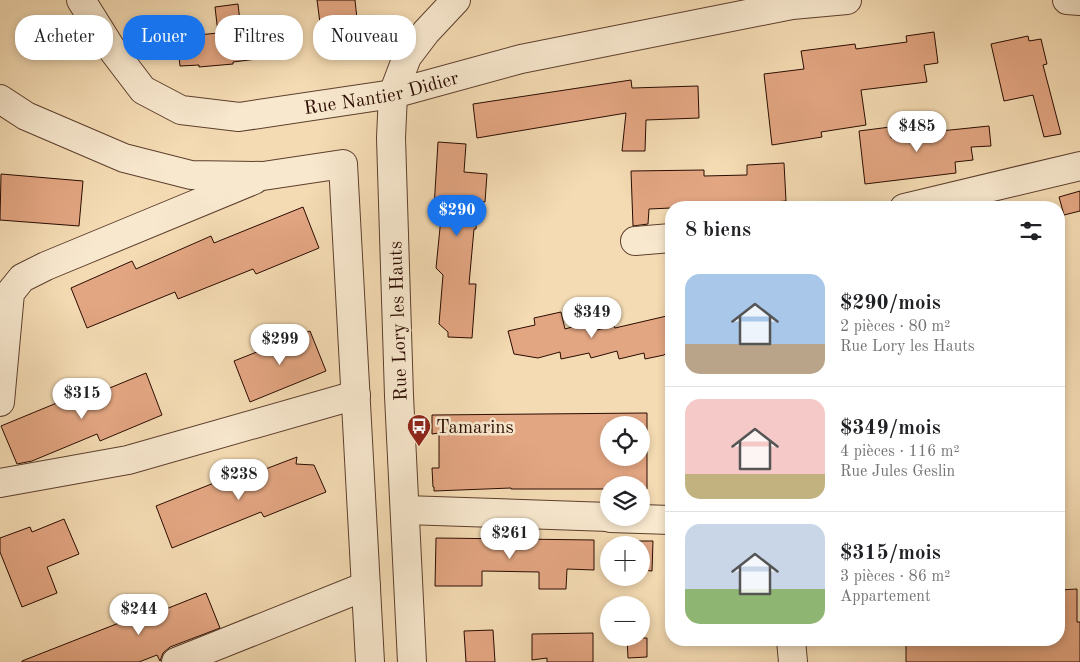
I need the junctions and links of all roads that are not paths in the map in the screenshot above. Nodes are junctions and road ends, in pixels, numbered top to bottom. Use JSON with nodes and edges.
{"nodes":[{"id":1,"x":456,"y":0,"type":"edge"},
{"id":2,"x":847,"y":0,"type":"edge"},
{"id":3,"x":1067,"y":0,"type":"edge"},
{"id":4,"x":77,"y":1,"type":"edge"},
{"id":5,"x":1080,"y":1,"type":"edge"},
{"id":6,"x":393,"y":94,"type":"junction"},
{"id":7,"x":0,"y":99,"type":"edge"},
{"id":8,"x":1080,"y":166,"type":"edge"},
{"id":9,"x":263,"y":176,"type":"junction"},
{"id":10,"x":933,"y":201,"type":"edge"},
{"id":11,"x":665,"y":238,"type":"edge"},
{"id":12,"x":635,"y":241,"type":"dead end"},
{"id":13,"x":356,"y":395,"type":"junction"},
{"id":14,"x":0,"y":402,"type":"edge"},
{"id":15,"x":0,"y":483,"type":"edge"},
{"id":16,"x":600,"y":518,"type":"edge"},
{"id":17,"x":650,"y":519,"type":"edge"},
{"id":18,"x":665,"y":520,"type":"edge"},
{"id":19,"x":406,"y":523,"type":"junction"},
{"id":20,"x":364,"y":536,"type":"junction"},
{"id":21,"x":366,"y":586,"type":"junction"},
{"id":22,"x":792,"y":646,"type":"edge"},
{"id":23,"x":176,"y":662,"type":"edge"},
{"id":24,"x":370,"y":662,"type":"edge"},
{"id":25,"x":412,"y":662,"type":"edge"},
{"id":26,"x":793,"y":662,"type":"edge"}],
"edges":[{"from":1,"to":6,"type":"street","name":"Rue Lory les Hauts"},
{"from":2,"to":6,"type":"street","name":"Rue Nantier Didier"},
{"from":3,"to":5,"type":"street"},
{"from":4,"to":6,"type":"street","name":"Rue Nantier Didier"},
{"from":6,"to":19,"type":"street","name":"Rue Lory les Hauts"},
{"from":7,"to":9,"type":"street"},
{"from":8,"to":10,"type":"street"},
{"from":9,"to":13,"type":"street"},
{"from":9,"to":14,"type":"street"},
{"from":11,"to":12,"type":"street"},
{"from":13,"to":15,"type":"street"},
{"from":13,"to":20,"type":"street"},
{"from":16,"to":19,"type":"street"},
{"from":17,"to":18,"type":"street"},
{"from":19,"to":20,"type":"street"},
{"from":19,"to":25,"type":"street","name":"Rue Lory les Hauts"},
{"from":20,"to":21,"type":"street"},
{"from":21,"to":23,"type":"street"},
{"from":21,"to":24,"type":"street"},
{"from":22,"to":26,"type":"street"}]}
